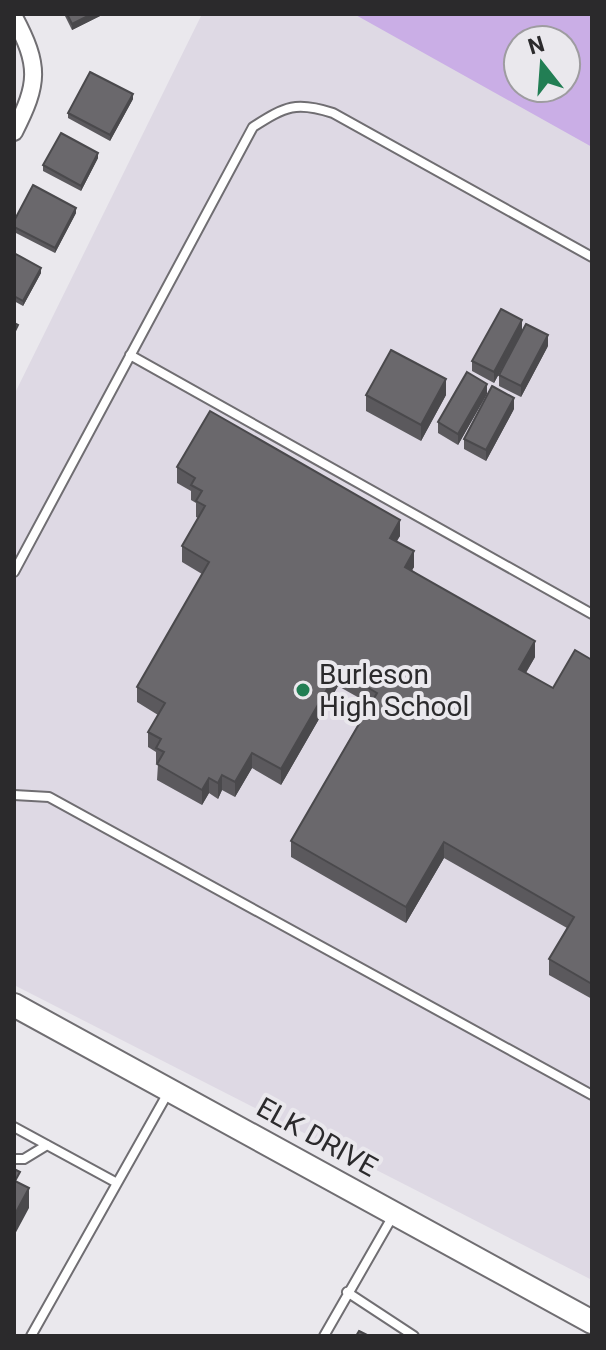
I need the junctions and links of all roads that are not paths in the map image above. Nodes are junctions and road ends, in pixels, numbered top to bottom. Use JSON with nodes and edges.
{"nodes":[{"id":1,"x":14,"y":17,"type":"edge"},
{"id":2,"x":14,"y":132,"type":"edge"},
{"id":3,"x":592,"y":257,"type":"edge"},
{"id":4,"x":130,"y":355,"type":"junction"},
{"id":5,"x":14,"y":572,"type":"edge"},
{"id":6,"x":592,"y":614,"type":"edge"},
{"id":7,"x":14,"y":795,"type":"edge"},
{"id":8,"x":14,"y":1005,"type":"edge"},
{"id":9,"x":169,"y":1090,"type":"junction"},
{"id":10,"x":592,"y":1095,"type":"edge"},
{"id":11,"x":14,"y":1127,"type":"edge"},
{"id":12,"x":47,"y":1145,"type":"junction"},
{"id":13,"x":14,"y":1159,"type":"edge"},
{"id":14,"x":117,"y":1183,"type":"junction"},
{"id":15,"x":394,"y":1213,"type":"junction"},
{"id":16,"x":347,"y":1292,"type":"junction"},
{"id":17,"x":592,"y":1322,"type":"edge"},
{"id":18,"x":31,"y":1336,"type":"edge"},
{"id":19,"x":324,"y":1336,"type":"edge"},
{"id":20,"x":414,"y":1336,"type":"edge"}],
"edges":[{"from":1,"to":2,"type":"street"},
{"from":3,"to":4,"type":"lane"},
{"from":4,"to":5,"type":"lane"},
{"from":4,"to":6,"type":"lane"},
{"from":7,"to":10,"type":"lane"},
{"from":8,"to":9,"type":"street","name":"ELK DRIVE"},
{"from":9,"to":14,"type":"lane"},
{"from":9,"to":15,"type":"street","name":"ELK DRIVE"},
{"from":11,"to":12,"type":"lane"},
{"from":12,"to":13,"type":"lane"},
{"from":12,"to":14,"type":"lane"},
{"from":14,"to":18,"type":"lane"},
{"from":15,"to":16,"type":"lane"},
{"from":15,"to":17,"type":"street","name":"ELK DRIVE"},
{"from":16,"to":19,"type":"lane"},
{"from":16,"to":20,"type":"lane"}]}
